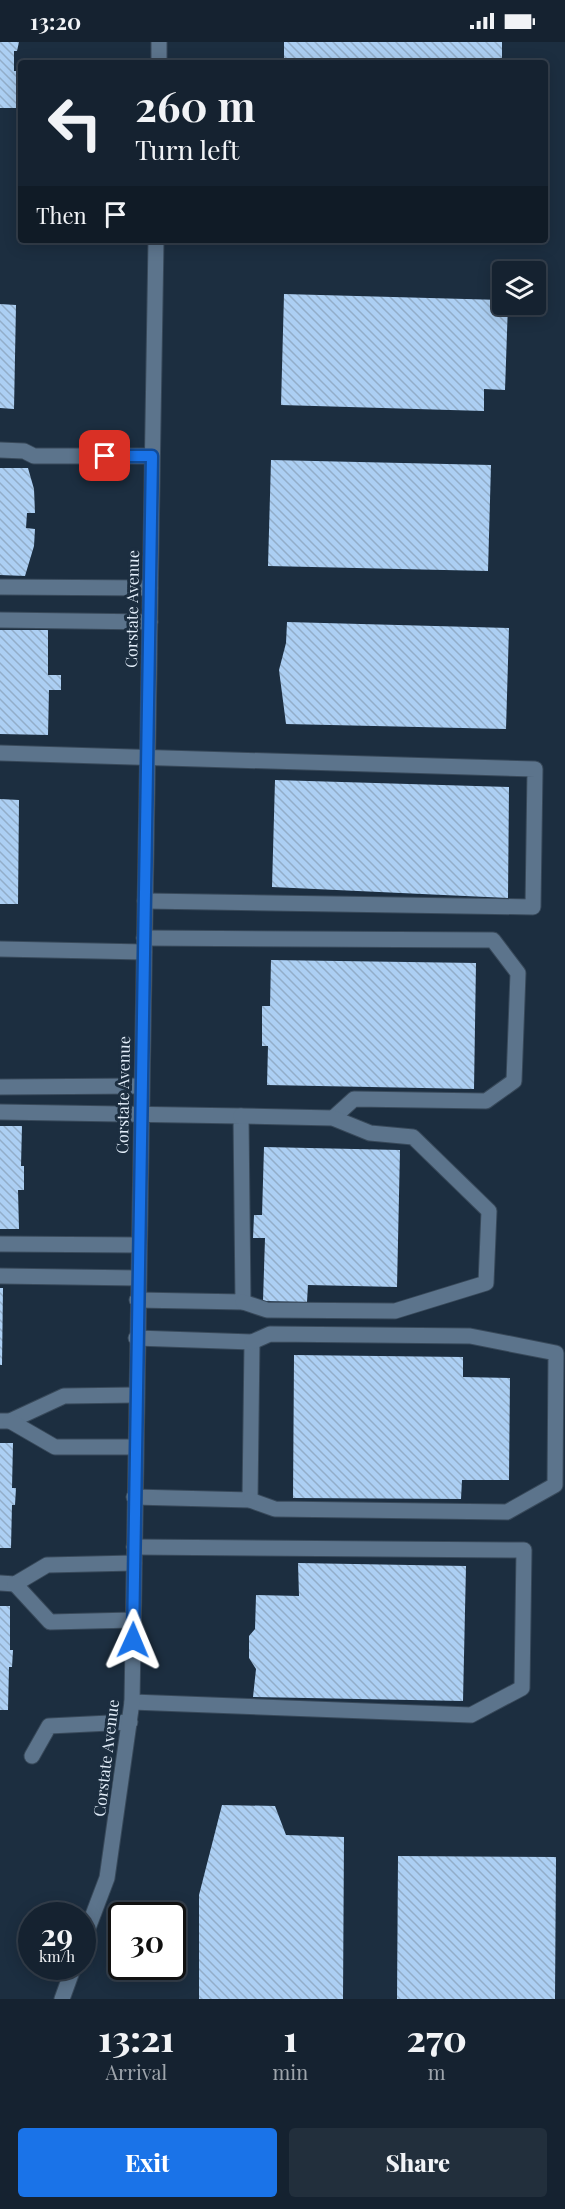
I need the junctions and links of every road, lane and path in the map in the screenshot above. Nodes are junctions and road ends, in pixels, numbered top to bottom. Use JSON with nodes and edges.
{"nodes":[{"id":1,"x":159,"y":42,"type":"edge"},
{"id":2,"x":159,"y":60,"type":"edge"},
{"id":3,"x":156,"y":243,"type":"edge"},
{"id":4,"x":0,"y":450,"type":"edge"},
{"id":5,"x":152,"y":456,"type":"junction"},
{"id":6,"x":0,"y":587,"type":"edge"},
{"id":7,"x":150,"y":588,"type":"junction"},
{"id":8,"x":0,"y":620,"type":"edge"},
{"id":9,"x":150,"y":622,"type":"junction"},
{"id":10,"x":0,"y":753,"type":"edge"},
{"id":11,"x":146,"y":758,"type":"junction"},
{"id":12,"x":145,"y":901,"type":"junction"},
{"id":13,"x":144,"y":945,"type":"junction"},
{"id":14,"x":0,"y":949,"type":"edge"},
{"id":15,"x":140,"y":1086,"type":"junction"},
{"id":16,"x":0,"y":1088,"type":"edge"},
{"id":17,"x":0,"y":1112,"type":"edge"},
{"id":18,"x":140,"y":1114,"type":"junction"},
{"id":19,"x":241,"y":1116,"type":"junction"},
{"id":20,"x":333,"y":1118,"type":"junction"},
{"id":21,"x":0,"y":1244,"type":"edge"},
{"id":22,"x":138,"y":1245,"type":"junction"},
{"id":23,"x":0,"y":1276,"type":"edge"},
{"id":24,"x":138,"y":1278,"type":"junction"},
{"id":25,"x":137,"y":1300,"type":"junction"},
{"id":26,"x":243,"y":1302,"type":"junction"},
{"id":27,"x":136,"y":1338,"type":"junction"},
{"id":28,"x":252,"y":1342,"type":"junction"},
{"id":29,"x":135,"y":1395,"type":"junction"},
{"id":30,"x":5,"y":1421,"type":"edge"},
{"id":31,"x":135,"y":1448,"type":"junction"},
{"id":32,"x":134,"y":1497,"type":"junction"},
{"id":33,"x":250,"y":1500,"type":"junction"},
{"id":34,"x":134,"y":1547,"type":"junction"},
{"id":35,"x":134,"y":1563,"type":"junction"},
{"id":36,"x":7,"y":1583,"type":"edge"},
{"id":37,"x":133,"y":1620,"type":"junction"},
{"id":38,"x":132,"y":1702,"type":"junction"},
{"id":39,"x":130,"y":1722,"type":"junction"},
{"id":40,"x":32,"y":1756,"type":"dead end"},
{"id":41,"x":96,"y":1907,"type":"edge"},
{"id":42,"x":69,"y":1980,"type":"edge"},
{"id":43,"x":62,"y":1999,"type":"edge"}],
"edges":[{"from":1,"to":2,"type":"street"},
{"from":3,"to":5,"type":"street","name":"Corstate Avenue"},
{"from":4,"to":5,"type":"street"},
{"from":5,"to":7,"type":"street","name":"Corstate Avenue"},
{"from":6,"to":7,"type":"street"},
{"from":7,"to":9,"type":"street","name":"Corstate Avenue"},
{"from":8,"to":9,"type":"street"},
{"from":9,"to":11,"type":"street","name":"Corstate Avenue"},
{"from":10,"to":11,"type":"street"},
{"from":11,"to":12,"type":"street","name":"Corstate Avenue"},
{"from":11,"to":12,"type":"street"},
{"from":12,"to":13,"type":"street","name":"Corstate Avenue"},
{"from":13,"to":14,"type":"street"},
{"from":13,"to":15,"type":"street","name":"Corstate Avenue"},
{"from":13,"to":20,"type":"street"},
{"from":15,"to":16,"type":"street"},
{"from":15,"to":18,"type":"street","name":"Corstate Avenue"},
{"from":17,"to":18,"type":"street"},
{"from":18,"to":19,"type":"street"},
{"from":18,"to":22,"type":"street","name":"Corstate Avenue"},
{"from":19,"to":20,"type":"street"},
{"from":19,"to":26,"type":"street"},
{"from":20,"to":26,"type":"street"},
{"from":21,"to":22,"type":"street"},
{"from":22,"to":24,"type":"street","name":"Corstate Avenue"},
{"from":23,"to":24,"type":"street"},
{"from":24,"to":25,"type":"street","name":"Corstate Avenue"},
{"from":25,"to":26,"type":"street"},
{"from":25,"to":27,"type":"street","name":"Corstate Avenue"},
{"from":27,"to":28,"type":"street"},
{"from":27,"to":29,"type":"street","name":"Corstate Avenue"},
{"from":28,"to":33,"type":"street"},
{"from":28,"to":33,"type":"street"},
{"from":29,"to":30,"type":"street"},
{"from":29,"to":31,"type":"street","name":"Corstate Avenue"},
{"from":30,"to":31,"type":"street"},
{"from":31,"to":32,"type":"street","name":"Corstate Avenue"},
{"from":32,"to":33,"type":"street"},
{"from":32,"to":34,"type":"street","name":"Corstate Avenue"},
{"from":34,"to":35,"type":"street","name":"Corstate Avenue"},
{"from":34,"to":38,"type":"street"},
{"from":35,"to":36,"type":"street"},
{"from":35,"to":37,"type":"street","name":"Corstate Avenue"},
{"from":36,"to":37,"type":"street"},
{"from":37,"to":38,"type":"street","name":"Corstate Avenue"},
{"from":38,"to":39,"type":"street","name":"Corstate Avenue"},
{"from":39,"to":40,"type":"street"},
{"from":39,"to":41,"type":"street","name":"Corstate Avenue"},
{"from":42,"to":43,"type":"street"}]}
